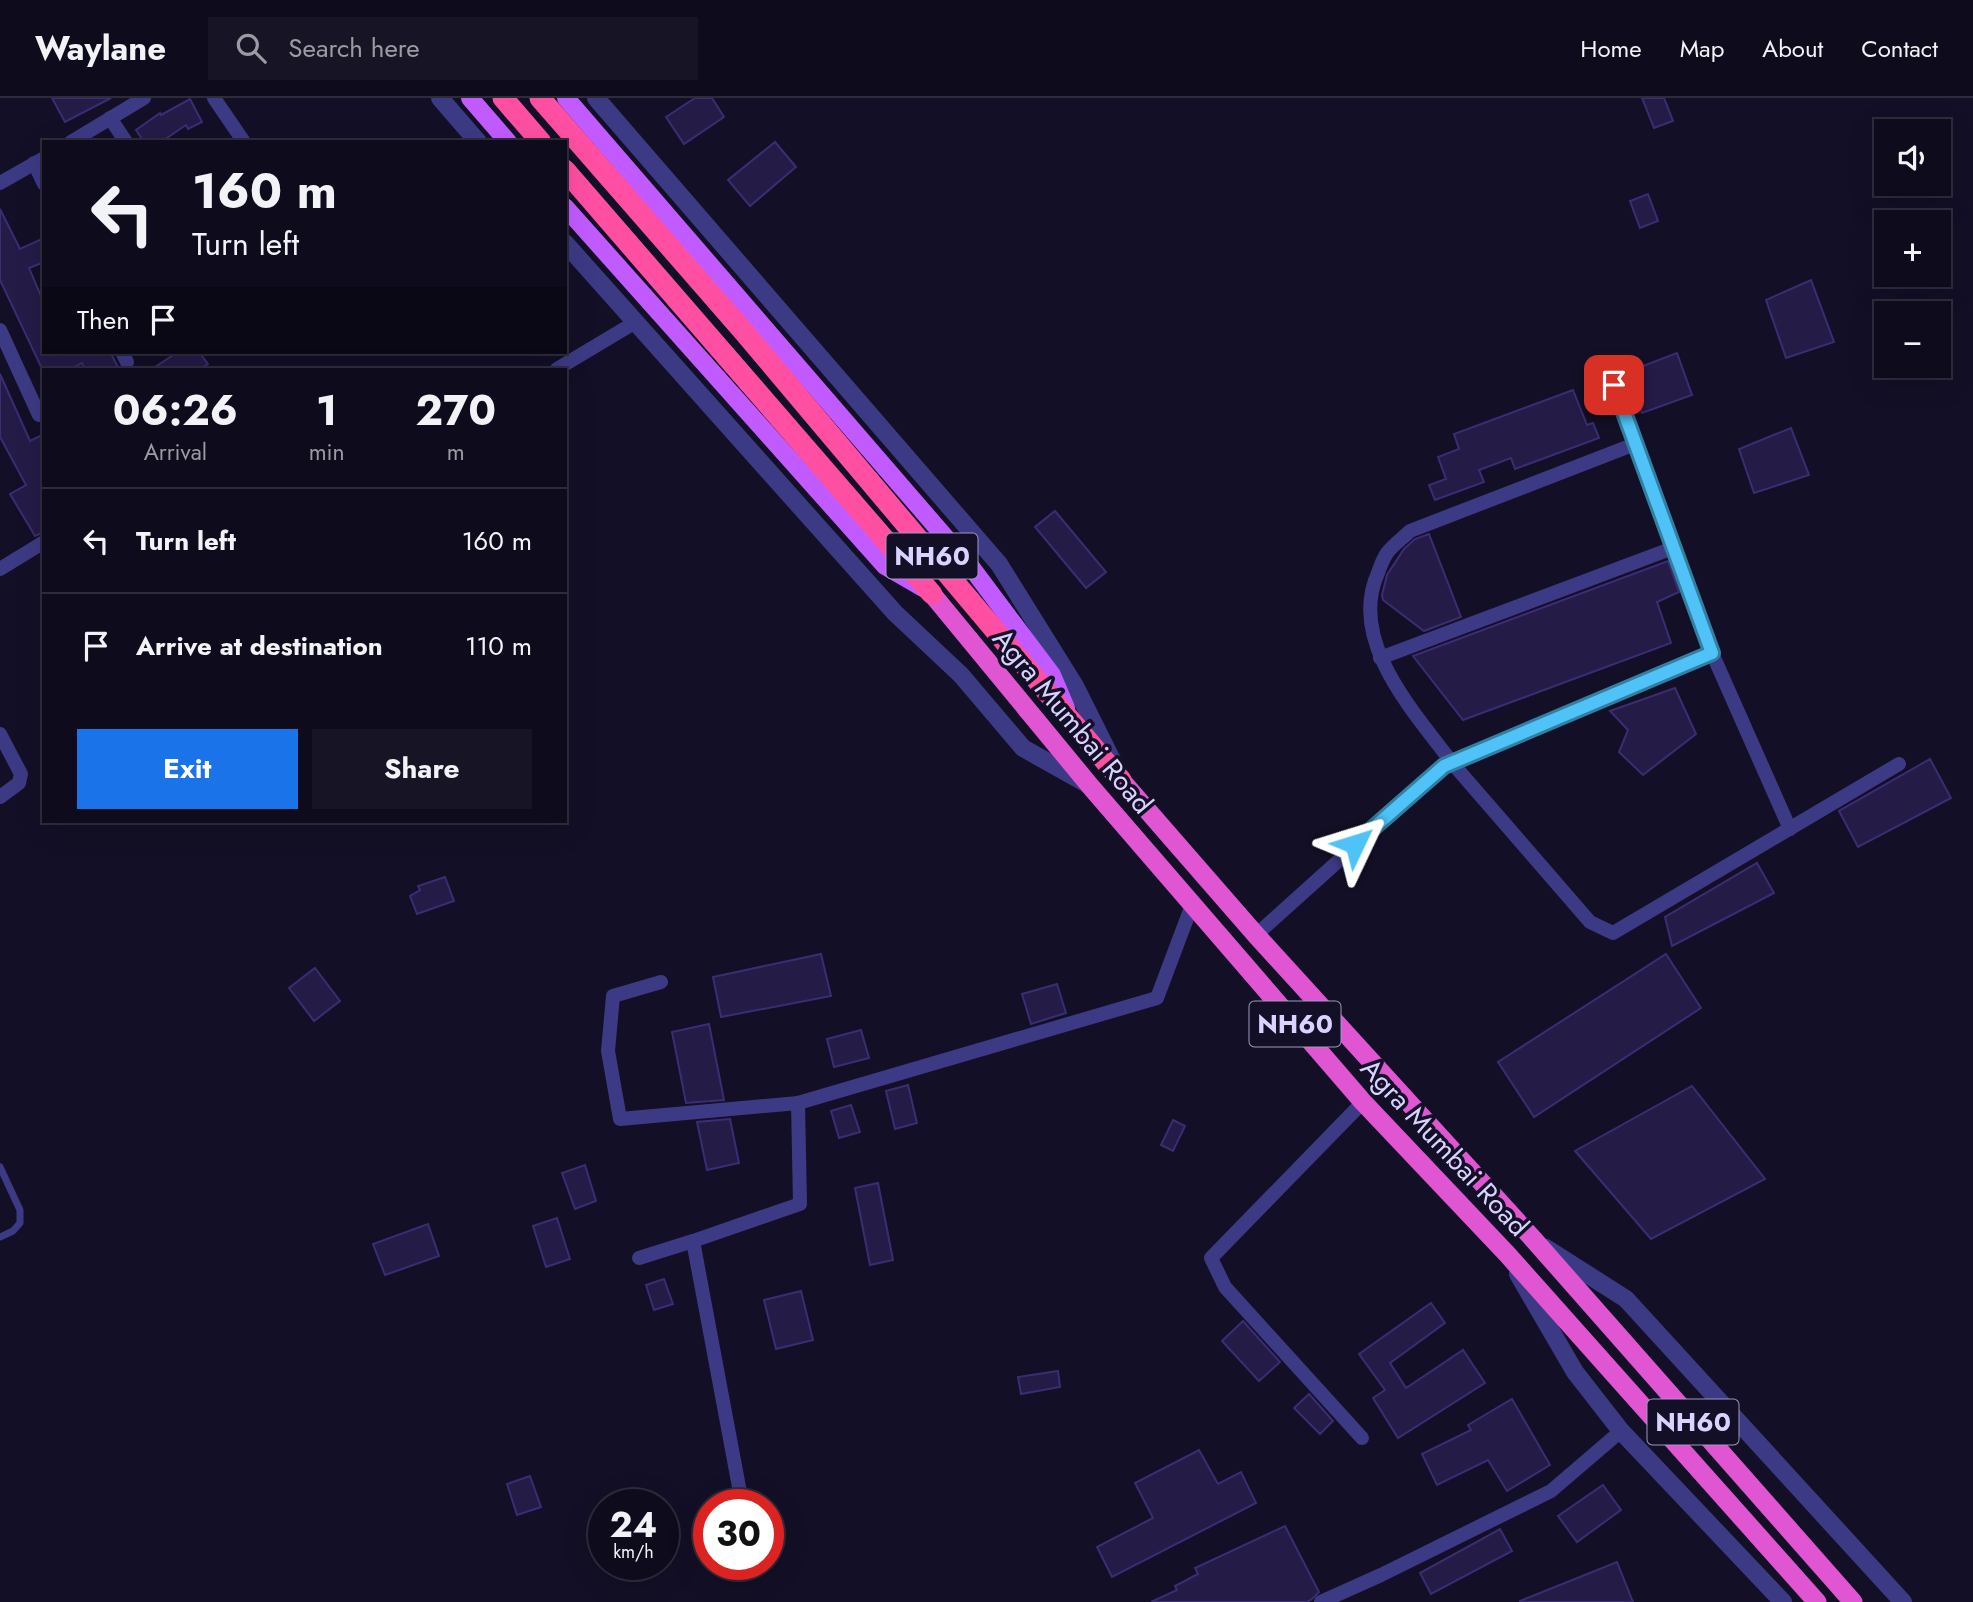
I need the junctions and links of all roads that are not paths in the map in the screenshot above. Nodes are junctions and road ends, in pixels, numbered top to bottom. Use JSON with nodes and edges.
{"nodes":[{"id":1,"x":144,"y":98,"type":"edge"},
{"id":2,"x":214,"y":98,"type":"edge"},
{"id":3,"x":440,"y":98,"type":"edge"},
{"id":4,"x":470,"y":98,"type":"edge"},
{"id":5,"x":503,"y":98,"type":"edge"},
{"id":6,"x":540,"y":98,"type":"edge"},
{"id":7,"x":566,"y":98,"type":"edge"},
{"id":8,"x":596,"y":98,"type":"edge"},
{"id":9,"x":110,"y":118,"type":"junction"},
{"id":10,"x":74,"y":140,"type":"edge"},
{"id":11,"x":125,"y":140,"type":"edge"},
{"id":12,"x":243,"y":140,"type":"edge"},
{"id":13,"x":476,"y":140,"type":"edge"},
{"id":14,"x":506,"y":140,"type":"edge"},
{"id":15,"x":539,"y":140,"type":"edge"},
{"id":16,"x":39,"y":160,"type":"edge"},
{"id":17,"x":567,"y":172,"type":"edge"},
{"id":18,"x":0,"y":183,"type":"edge"},
{"id":19,"x":567,"y":209,"type":"edge"},
{"id":20,"x":567,"y":245,"type":"edge"},
{"id":21,"x":634,"y":323,"type":"junction"},
{"id":22,"x":0,"y":330,"type":"edge"},
{"id":23,"x":559,"y":368,"type":"edge"},
{"id":24,"x":1614,"y":385,"type":"dead end"},
{"id":25,"x":39,"y":415,"type":"dead end"},
{"id":26,"x":1635,"y":444,"type":"junction"},
{"id":27,"x":42,"y":543,"type":"edge"},
{"id":28,"x":1673,"y":548,"type":"junction"},
{"id":29,"x":0,"y":569,"type":"edge"},
{"id":30,"x":932,"y":594,"type":"junction"},
{"id":31,"x":1712,"y":653,"type":"junction"},
{"id":32,"x":1380,"y":658,"type":"junction"},
{"id":33,"x":1072,"y":723,"type":"junction"},
{"id":34,"x":0,"y":734,"type":"edge"},
{"id":35,"x":1453,"y":764,"type":"junction"},
{"id":36,"x":1899,"y":764,"type":"dead end"},
{"id":37,"x":1121,"y":780,"type":"junction"},
{"id":38,"x":1091,"y":786,"type":"junction"},
{"id":39,"x":0,"y":797,"type":"edge"},
{"id":40,"x":1790,"y":829,"type":"junction"},
{"id":41,"x":1192,"y":905,"type":"junction"},
{"id":42,"x":1256,"y":935,"type":"junction"},
{"id":43,"x":662,"y":982,"type":"dead end"},
{"id":44,"x":1363,"y":1101,"type":"junction"},
{"id":45,"x":798,"y":1103,"type":"junction"},
{"id":46,"x":0,"y":1167,"type":"edge"},
{"id":47,"x":0,"y":1237,"type":"edge"},
{"id":48,"x":1534,"y":1240,"type":"junction"},
{"id":49,"x":693,"y":1241,"type":"junction"},
{"id":50,"x":1507,"y":1255,"type":"junction"},
{"id":51,"x":639,"y":1258,"type":"dead end"},
{"id":52,"x":1621,"y":1431,"type":"junction"},
{"id":53,"x":1362,"y":1438,"type":"dead end"},
{"id":54,"x":739,"y":1489,"type":"edge"},
{"id":55,"x":1321,"y":1602,"type":"edge"},
{"id":56,"x":1783,"y":1602,"type":"edge"},
{"id":57,"x":1817,"y":1602,"type":"edge"},
{"id":58,"x":1853,"y":1602,"type":"edge"},
{"id":59,"x":1903,"y":1602,"type":"edge"}],
"edges":[{"from":1,"to":9,"type":"street"},
{"from":2,"to":12,"type":"street"},
{"from":3,"to":13,"type":"street"},
{"from":4,"to":14,"type":"main road"},
{"from":5,"to":15,"type":"highway"},
{"from":6,"to":33,"type":"highway","number":"NH60"},
{"from":7,"to":33,"type":"main road"},
{"from":8,"to":37,"type":"street"},
{"from":9,"to":10,"type":"street"},
{"from":9,"to":11,"type":"street"},
{"from":16,"to":18,"type":"street"},
{"from":17,"to":30,"type":"highway","number":"NH60"},
{"from":19,"to":30,"type":"main road"},
{"from":20,"to":21,"type":"street"},
{"from":21,"to":23,"type":"street"},
{"from":21,"to":38,"type":"street"},
{"from":22,"to":25,"type":"street"},
{"from":24,"to":26,"type":"street"},
{"from":26,"to":28,"type":"street"},
{"from":26,"to":32,"type":"street"},
{"from":27,"to":29,"type":"street"},
{"from":28,"to":31,"type":"street"},
{"from":28,"to":32,"type":"street"},
{"from":30,"to":38,"type":"highway","name":"Agra Mumbai Road","number":"NH60"},
{"from":31,"to":35,"type":"street"},
{"from":31,"to":40,"type":"street"},
{"from":32,"to":35,"type":"street"},
{"from":33,"to":37,"type":"highway","number":"NH60"},
{"from":34,"to":39,"type":"street"},
{"from":35,"to":40,"type":"street"},
{"from":35,"to":42,"type":"street"},
{"from":36,"to":40,"type":"street"},
{"from":37,"to":42,"type":"highway","name":"Agra Mumbai Road","number":"NH60"},
{"from":38,"to":41,"type":"highway","name":"Agra Mumbai Road","number":"NH60"},
{"from":41,"to":44,"type":"highway","name":"Agra Mumbai Road","number":"NH60"},
{"from":41,"to":45,"type":"street"},
{"from":42,"to":48,"type":"highway","name":"Agra Mumbai Road","number":"NH60"},
{"from":43,"to":45,"type":"street"},
{"from":44,"to":50,"type":"highway","name":"Agra Mumbai Road","number":"NH60"},
{"from":44,"to":53,"type":"street"},
{"from":45,"to":49,"type":"street"},
{"from":46,"to":47,"type":"lane"},
{"from":48,"to":58,"type":"highway","name":"Agra Mumbai Road","number":"NH60"},
{"from":48,"to":59,"type":"street"},
{"from":49,"to":51,"type":"street"},
{"from":49,"to":54,"type":"street"},
{"from":50,"to":52,"type":"street"},
{"from":50,"to":57,"type":"highway","name":"Agra Mumbai Road","number":"NH60"},
{"from":52,"to":55,"type":"street"},
{"from":52,"to":56,"type":"street"}]}
